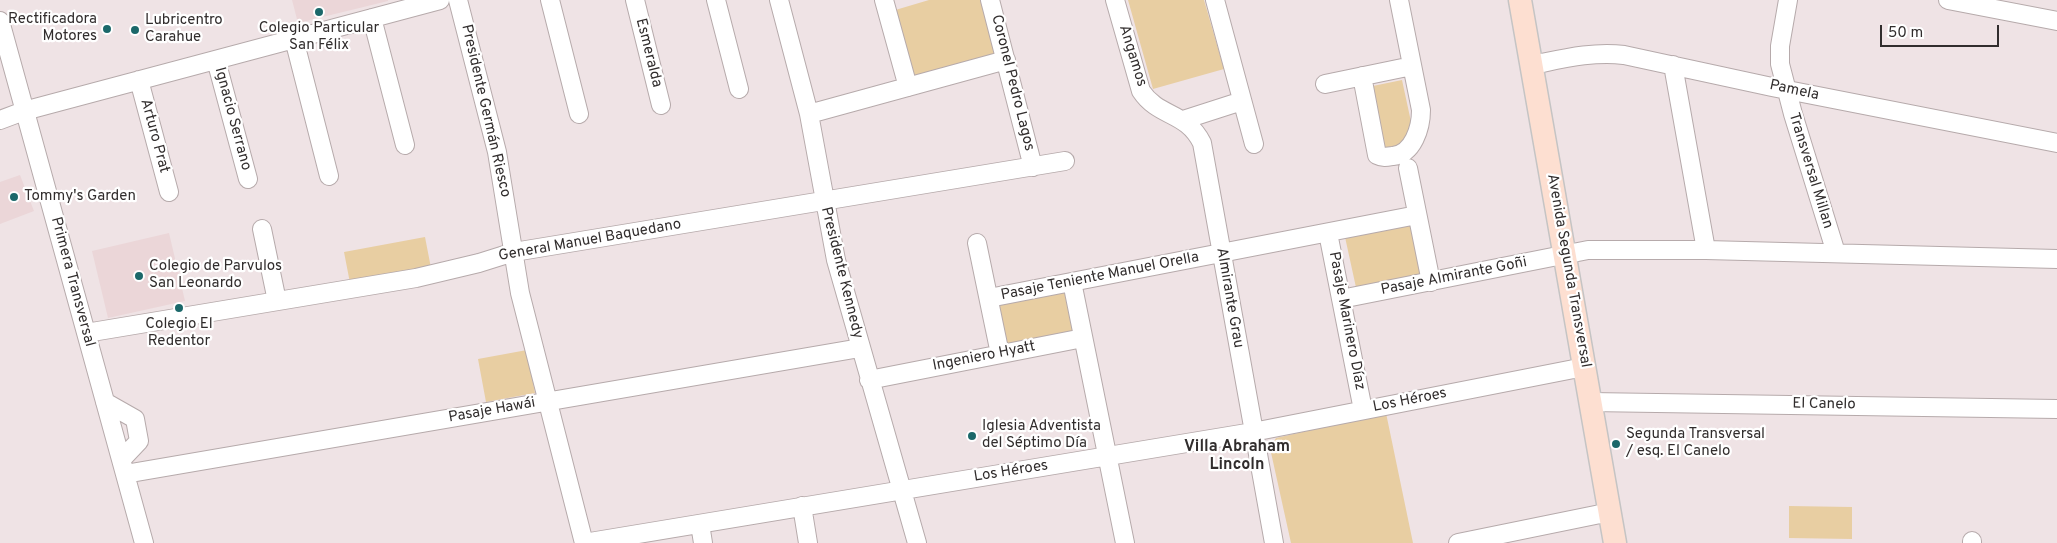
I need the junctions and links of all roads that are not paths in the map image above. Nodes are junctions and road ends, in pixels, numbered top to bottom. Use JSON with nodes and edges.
{"nodes":[{"id":1,"x":440,"y":0,"type":"edge"},
{"id":2,"x":458,"y":0,"type":"edge"},
{"id":3,"x":550,"y":0,"type":"edge"},
{"id":4,"x":635,"y":0,"type":"edge"},
{"id":5,"x":716,"y":0,"type":"edge"},
{"id":6,"x":779,"y":0,"type":"edge"},
{"id":7,"x":990,"y":0,"type":"edge"},
{"id":8,"x":1115,"y":0,"type":"edge"},
{"id":9,"x":1215,"y":0,"type":"edge"},
{"id":10,"x":1399,"y":0,"type":"edge"},
{"id":11,"x":1520,"y":0,"type":"edge"},
{"id":12,"x":1788,"y":0,"type":"edge"},
{"id":13,"x":1948,"y":0,"type":"edge"},
{"id":14,"x":889,"y":1,"type":"edge"},
{"id":15,"x":372,"y":18,"type":"junction"},
{"id":16,"x":0,"y":22,"type":"edge"},
{"id":17,"x":2057,"y":22,"type":"edge"},
{"id":18,"x":294,"y":39,"type":"junction"},
{"id":19,"x":216,"y":60,"type":"junction"},
{"id":20,"x":1006,"y":60,"type":"junction"},
{"id":21,"x":1532,"y":65,"type":"junction"},
{"id":22,"x":1673,"y":65,"type":"junction"},
{"id":23,"x":1412,"y":66,"type":"junction"},
{"id":24,"x":1362,"y":76,"type":"junction"},
{"id":25,"x":139,"y":80,"type":"junction"},
{"id":26,"x":1325,"y":84,"type":"dead end"},
{"id":27,"x":908,"y":87,"type":"junction"},
{"id":28,"x":739,"y":88,"type":"dead end"},
{"id":29,"x":1786,"y":90,"type":"junction"},
{"id":30,"x":1242,"y":102,"type":"junction"},
{"id":31,"x":661,"y":105,"type":"dead end"},
{"id":32,"x":24,"y":111,"type":"junction"},
{"id":33,"x":579,"y":114,"type":"dead end"},
{"id":34,"x":809,"y":114,"type":"junction"},
{"id":35,"x":0,"y":120,"type":"edge"},
{"id":36,"x":1183,"y":120,"type":"junction"},
{"id":37,"x":2057,"y":143,"type":"edge"},
{"id":38,"x":1254,"y":144,"type":"dead end"},
{"id":39,"x":406,"y":145,"type":"dead end"},
{"id":40,"x":1065,"y":161,"type":"dead end"},
{"id":41,"x":1033,"y":167,"type":"junction"},
{"id":42,"x":1408,"y":168,"type":"dead end"},
{"id":43,"x":329,"y":176,"type":"dead end"},
{"id":44,"x":248,"y":178,"type":"dead end"},
{"id":45,"x":169,"y":192,"type":"dead end"},
{"id":46,"x":824,"y":201,"type":"junction"},
{"id":47,"x":1417,"y":216,"type":"junction"},
{"id":48,"x":262,"y":229,"type":"dead end"},
{"id":49,"x":1328,"y":233,"type":"junction"},
{"id":50,"x":977,"y":243,"type":"dead end"},
{"id":51,"x":1706,"y":250,"type":"junction"},
{"id":52,"x":514,"y":252,"type":"junction"},
{"id":53,"x":1836,"y":253,"type":"junction"},
{"id":54,"x":1221,"y":254,"type":"junction"},
{"id":55,"x":1566,"y":255,"type":"junction"},
{"id":56,"x":2057,"y":259,"type":"edge"},
{"id":57,"x":1072,"y":282,"type":"junction"},
{"id":58,"x":1431,"y":282,"type":"junction"},
{"id":59,"x":989,"y":298,"type":"junction"},
{"id":60,"x":1341,"y":300,"type":"junction"},
{"id":61,"x":277,"y":301,"type":"junction"},
{"id":62,"x":86,"y":333,"type":"junction"},
{"id":63,"x":1083,"y":338,"type":"junction"},
{"id":64,"x":860,"y":348,"type":"junction"},
{"id":65,"x":1000,"y":354,"type":"junction"},
{"id":66,"x":1584,"y":367,"type":"junction"},
{"id":67,"x":877,"y":378,"type":"junction"},
{"id":68,"x":105,"y":402,"type":"junction"},
{"id":69,"x":547,"y":402,"type":"junction"},
{"id":70,"x":1590,"y":402,"type":"junction"},
{"id":71,"x":2057,"y":409,"type":"edge"},
{"id":72,"x":1363,"y":410,"type":"junction"},
{"id":73,"x":1253,"y":432,"type":"junction"},
{"id":74,"x":1107,"y":456,"type":"junction"},
{"id":75,"x":123,"y":467,"type":"junction"},
{"id":76,"x":902,"y":489,"type":"junction"},
{"id":77,"x":802,"y":506,"type":"junction"},
{"id":78,"x":1610,"y":512,"type":"junction"},
{"id":79,"x":700,"y":524,"type":"junction"},
{"id":80,"x":144,"y":543,"type":"edge"},
{"id":81,"x":584,"y":543,"type":"edge"},
{"id":82,"x":704,"y":543,"type":"edge"},
{"id":83,"x":808,"y":543,"type":"edge"},
{"id":84,"x":917,"y":543,"type":"edge"},
{"id":85,"x":1125,"y":543,"type":"edge"},
{"id":86,"x":1274,"y":543,"type":"edge"},
{"id":87,"x":1458,"y":543,"type":"edge"},
{"id":88,"x":1615,"y":543,"type":"edge"}],
"edges":[{"from":1,"to":15,"type":"street"},
{"from":2,"to":52,"type":"street","name":"Presidente Germán Riesco"},
{"from":3,"to":33,"type":"street"},
{"from":4,"to":31,"type":"street","name":"Esmeralda"},
{"from":5,"to":28,"type":"street"},
{"from":6,"to":34,"type":"street","name":"Presidente Kennedy"},
{"from":7,"to":20,"type":"street","name":"Coronel Pedro Lagos"},
{"from":8,"to":36,"type":"street","name":"Angamos"},
{"from":9,"to":30,"type":"street"},
{"from":10,"to":23,"type":"street"},
{"from":11,"to":21,"type":"main road","name":"Avenida Segunda Transversal"},
{"from":12,"to":29,"type":"street","name":"Transversal Millan"},
{"from":13,"to":17,"type":"street"},
{"from":14,"to":27,"type":"street"},
{"from":15,"to":18,"type":"street"},
{"from":15,"to":39,"type":"street"},
{"from":16,"to":32,"type":"street","name":"Primera Transversal"},
{"from":18,"to":19,"type":"street"},
{"from":18,"to":43,"type":"street"},
{"from":19,"to":25,"type":"street"},
{"from":19,"to":44,"type":"street","name":"Ignacio Serrano"},
{"from":20,"to":27,"type":"street"},
{"from":20,"to":41,"type":"street","name":"Coronel Pedro Lagos"},
{"from":21,"to":22,"type":"street","name":"Pamela"},
{"from":21,"to":55,"type":"main road","name":"Avenida Segunda Transversal"},
{"from":22,"to":29,"type":"street","name":"Pamela"},
{"from":22,"to":51,"type":"street"},
{"from":23,"to":24,"type":"street"},
{"from":23,"to":24,"type":"street"},
{"from":24,"to":26,"type":"street"},
{"from":25,"to":32,"type":"street"},
{"from":25,"to":45,"type":"street","name":"Arturo Prat"},
{"from":27,"to":34,"type":"street"},
{"from":29,"to":37,"type":"street","name":"Pamela"},
{"from":29,"to":53,"type":"street","name":"Transversal Millan"},
{"from":30,"to":36,"type":"street"},
{"from":30,"to":38,"type":"street"},
{"from":32,"to":35,"type":"street"},
{"from":32,"to":62,"type":"street","name":"Primera Transversal"},
{"from":34,"to":46,"type":"street","name":"Presidente Kennedy"},
{"from":36,"to":54,"type":"street","name":"Almirante Grau"},
{"from":40,"to":41,"type":"street","name":"General Manuel Baquedano"},
{"from":41,"to":46,"type":"street","name":"General Manuel Baquedano"},
{"from":42,"to":47,"type":"street"},
{"from":46,"to":52,"type":"street","name":"General Manuel Baquedano"},
{"from":46,"to":64,"type":"street","name":"Presidente Kennedy"},
{"from":47,"to":49,"type":"street","name":"Pasaje Teniente Manuel Orella"},
{"from":47,"to":58,"type":"street"},
{"from":48,"to":61,"type":"street"},
{"from":49,"to":54,"type":"street","name":"Pasaje Teniente Manuel Orella"},
{"from":49,"to":60,"type":"street","name":"Pasaje Marinero Díaz"},
{"from":50,"to":59,"type":"street"},
{"from":51,"to":53,"type":"street"},
{"from":51,"to":55,"type":"street"},
{"from":52,"to":61,"type":"street","name":"General Manuel Baquedano"},
{"from":52,"to":69,"type":"street","name":"Presidente Germán Riesco"},
{"from":53,"to":56,"type":"street"},
{"from":54,"to":57,"type":"street","name":"Pasaje Teniente Manuel Orella"},
{"from":54,"to":73,"type":"street","name":"Almirante Grau"},
{"from":55,"to":58,"type":"street","name":"Pasaje Almirante Goñi"},
{"from":55,"to":66,"type":"main road","name":"Avenida Segunda Transversal"},
{"from":57,"to":59,"type":"street","name":"Pasaje Teniente Manuel Orella"},
{"from":57,"to":63,"type":"street"},
{"from":58,"to":60,"type":"street","name":"Pasaje Almirante Goñi"},
{"from":59,"to":65,"type":"street"},
{"from":60,"to":72,"type":"street","name":"Pasaje Marinero Díaz"},
{"from":61,"to":62,"type":"street","name":"General Manuel Baquedano"},
{"from":62,"to":68,"type":"street","name":"Primera Transversal"},
{"from":63,"to":65,"type":"street","name":"Ingeniero Hyatt"},
{"from":63,"to":74,"type":"street"},
{"from":64,"to":67,"type":"street","name":"Presidente Kennedy"},
{"from":64,"to":69,"type":"street","name":"Pasaje Hawái"},
{"from":65,"to":67,"type":"street","name":"Ingeniero Hyatt"},
{"from":66,"to":70,"type":"main road","name":"Avenida Segunda Transversal"},
{"from":66,"to":72,"type":"street","name":"Los Héroes"},
{"from":67,"to":76,"type":"street","name":"Presidente Kennedy"},
{"from":68,"to":75,"type":"street","name":"Primera Transversal"},
{"from":68,"to":75,"type":"street"},
{"from":69,"to":75,"type":"street","name":"Pasaje Hawái"},
{"from":69,"to":81,"type":"street","name":"Presidente Germán Riesco"},
{"from":70,"to":71,"type":"street","name":"El Canelo"},
{"from":70,"to":78,"type":"main road","name":"Avenida Segunda Transversal"},
{"from":72,"to":73,"type":"street","name":"Los Héroes"},
{"from":73,"to":74,"type":"street","name":"Los Héroes"},
{"from":73,"to":86,"type":"street","name":"Almirante Grau"},
{"from":74,"to":76,"type":"street","name":"Los Héroes"},
{"from":74,"to":85,"type":"street"},
{"from":75,"to":80,"type":"street","name":"Primera Transversal"},
{"from":76,"to":77,"type":"street","name":"Los Héroes"},
{"from":76,"to":84,"type":"street","name":"Presidente Kennedy"},
{"from":77,"to":79,"type":"street","name":"Los Héroes"},
{"from":77,"to":83,"type":"street"},
{"from":78,"to":87,"type":"street"},
{"from":78,"to":88,"type":"main road","name":"Avenida Segunda Transversal"},
{"from":79,"to":81,"type":"street","name":"Los Héroes"},
{"from":79,"to":82,"type":"street"}]}
